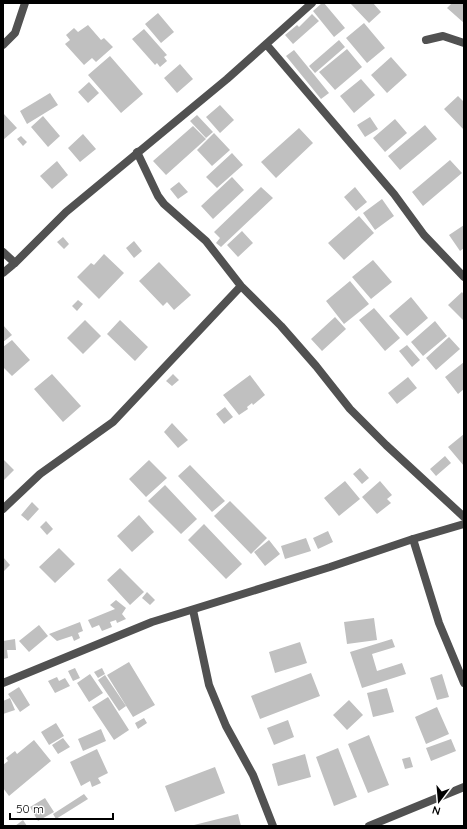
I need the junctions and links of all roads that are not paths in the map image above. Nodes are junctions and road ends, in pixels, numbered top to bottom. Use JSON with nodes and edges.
{"nodes":[{"id":1,"x":25,"y":3,"type":"edge"},
{"id":2,"x":312,"y":3,"type":"edge"},
{"id":3,"x":426,"y":40,"type":"dead end"},
{"id":4,"x":464,"y":43,"type":"edge"},
{"id":5,"x":266,"y":44,"type":"junction"},
{"id":6,"x":3,"y":45,"type":"edge"},
{"id":7,"x":137,"y":152,"type":"junction"},
{"id":8,"x":3,"y":252,"type":"edge"},
{"id":9,"x":15,"y":263,"type":"junction"},
{"id":10,"x":3,"y":273,"type":"edge"},
{"id":11,"x":464,"y":276,"type":"edge"},
{"id":12,"x":241,"y":286,"type":"junction"},
{"id":13,"x":3,"y":509,"type":"edge"},
{"id":14,"x":464,"y":517,"type":"edge"},
{"id":15,"x":464,"y":524,"type":"edge"},
{"id":16,"x":413,"y":539,"type":"junction"},
{"id":17,"x":193,"y":610,"type":"junction"},
{"id":18,"x":3,"y":683,"type":"edge"},
{"id":19,"x":464,"y":683,"type":"edge"},
{"id":20,"x":464,"y":788,"type":"edge"},
{"id":21,"x":273,"y":826,"type":"edge"},
{"id":22,"x":369,"y":826,"type":"edge"}],
"edges":[{"from":1,"to":6,"type":"street"},
{"from":2,"to":5,"type":"street"},
{"from":3,"to":4,"type":"street"},
{"from":5,"to":7,"type":"street"},
{"from":5,"to":11,"type":"street"},
{"from":7,"to":9,"type":"street"},
{"from":7,"to":12,"type":"street"},
{"from":8,"to":9,"type":"street"},
{"from":9,"to":10,"type":"street"},
{"from":12,"to":13,"type":"street"},
{"from":12,"to":14,"type":"street"},
{"from":15,"to":16,"type":"street"},
{"from":16,"to":17,"type":"street"},
{"from":16,"to":19,"type":"street"},
{"from":17,"to":18,"type":"street"},
{"from":17,"to":21,"type":"street"},
{"from":20,"to":22,"type":"street"}]}
